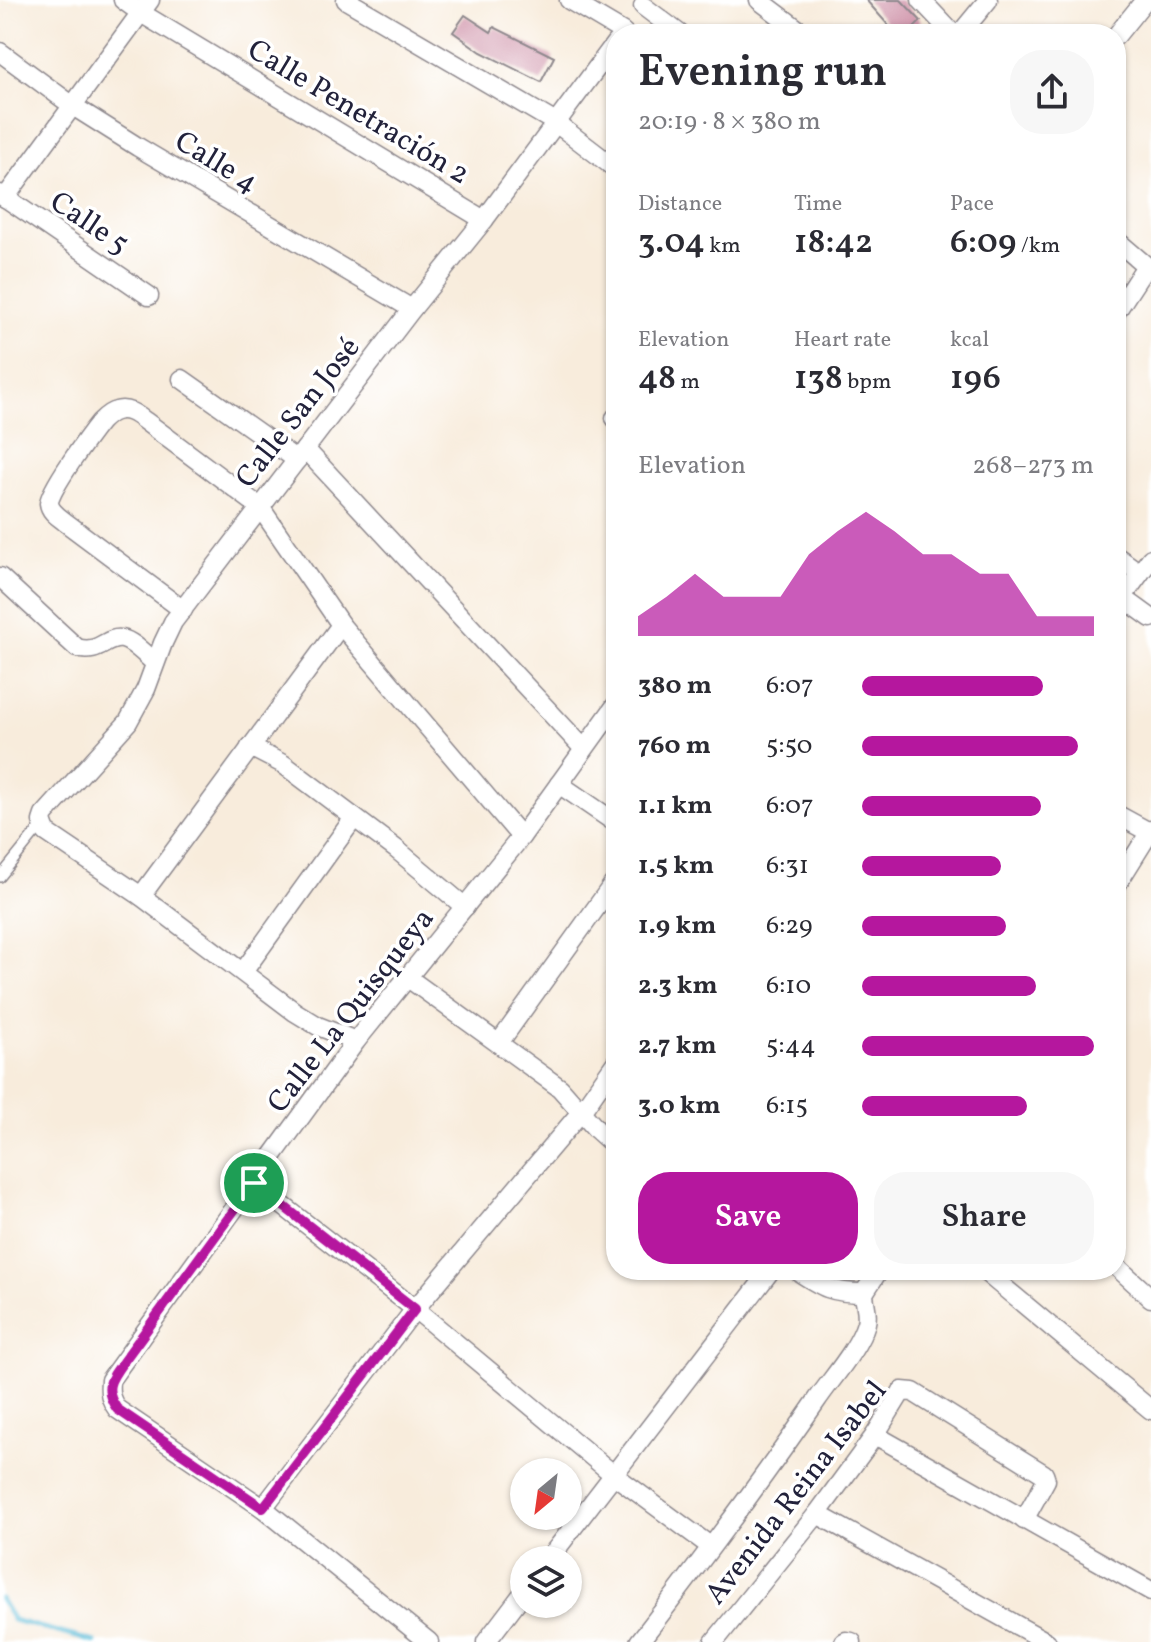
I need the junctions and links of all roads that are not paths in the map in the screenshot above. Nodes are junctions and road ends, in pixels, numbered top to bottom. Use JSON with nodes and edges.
{"nodes":[{"id":1,"x":123,"y":0,"type":"edge"},
{"id":2,"x":346,"y":0,"type":"edge"},
{"id":3,"x":569,"y":0,"type":"edge"},
{"id":4,"x":759,"y":0,"type":"edge"},
{"id":5,"x":921,"y":0,"type":"edge"},
{"id":6,"x":988,"y":0,"type":"edge"},
{"id":7,"x":1145,"y":0,"type":"edge"},
{"id":8,"x":645,"y":3,"type":"edge"},
{"id":9,"x":146,"y":6,"type":"edge"},
{"id":10,"x":629,"y":24,"type":"edge"},
{"id":11,"x":669,"y":24,"type":"edge"},
{"id":12,"x":791,"y":24,"type":"edge"},
{"id":13,"x":944,"y":24,"type":"edge"},
{"id":14,"x":968,"y":24,"type":"edge"},
{"id":15,"x":1126,"y":24,"type":"edge"},
{"id":16,"x":606,"y":26,"type":"edge"},
{"id":17,"x":0,"y":52,"type":"edge"},
{"id":18,"x":606,"y":55,"type":"edge"},
{"id":19,"x":73,"y":106,"type":"junction"},
{"id":20,"x":556,"y":123,"type":"junction"},
{"id":21,"x":606,"y":161,"type":"edge"},
{"id":22,"x":3,"y":196,"type":"edge"},
{"id":23,"x":484,"y":220,"type":"junction"},
{"id":24,"x":1126,"y":248,"type":"edge"},
{"id":25,"x":1149,"y":268,"type":"edge"},
{"id":26,"x":149,"y":296,"type":"dead end"},
{"id":27,"x":1126,"y":299,"type":"edge"},
{"id":28,"x":412,"y":309,"type":"junction"},
{"id":29,"x":182,"y":379,"type":"dead end"},
{"id":30,"x":301,"y":455,"type":"junction"},
{"id":31,"x":260,"y":507,"type":"junction"},
{"id":32,"x":1126,"y":559,"type":"edge"},
{"id":33,"x":1146,"y":566,"type":"edge"},
{"id":34,"x":0,"y":577,"type":"edge"},
{"id":35,"x":1126,"y":593,"type":"edge"},
{"id":36,"x":1126,"y":606,"type":"edge"},
{"id":37,"x":183,"y":610,"type":"junction"},
{"id":38,"x":1151,"y":618,"type":"edge"},
{"id":39,"x":341,"y":625,"type":"junction"},
{"id":40,"x":155,"y":663,"type":"junction"},
{"id":41,"x":606,"y":719,"type":"edge"},
{"id":42,"x":250,"y":747,"type":"junction"},
{"id":43,"x":584,"y":749,"type":"junction"},
{"id":44,"x":559,"y":784,"type":"junction"},
{"id":45,"x":606,"y":816,"type":"edge"},
{"id":46,"x":354,"y":818,"type":"junction"},
{"id":47,"x":1126,"y":819,"type":"edge"},
{"id":48,"x":42,"y":825,"type":"junction"},
{"id":49,"x":1150,"y":831,"type":"edge"},
{"id":50,"x":521,"y":837,"type":"junction"},
{"id":51,"x":1126,"y":870,"type":"edge"},
{"id":52,"x":0,"y":877,"type":"edge"},
{"id":53,"x":606,"y":894,"type":"edge"},
{"id":54,"x":141,"y":896,"type":"junction"},
{"id":55,"x":465,"y":907,"type":"junction"},
{"id":56,"x":243,"y":972,"type":"junction"},
{"id":57,"x":408,"y":978,"type":"junction"},
{"id":58,"x":356,"y":1041,"type":"junction"},
{"id":59,"x":499,"y":1043,"type":"junction"},
{"id":60,"x":606,"y":1076,"type":"edge"},
{"id":61,"x":581,"y":1112,"type":"junction"},
{"id":62,"x":606,"y":1138,"type":"edge"},
{"id":63,"x":254,"y":1183,"type":"junction"},
{"id":64,"x":1126,"y":1275,"type":"edge"},
{"id":65,"x":763,"y":1280,"type":"edge"},
{"id":66,"x":812,"y":1280,"type":"edge"},
{"id":67,"x":872,"y":1280,"type":"edge"},
{"id":68,"x":995,"y":1280,"type":"edge"},
{"id":69,"x":864,"y":1293,"type":"junction"},
{"id":70,"x":1151,"y":1298,"type":"edge"},
{"id":71,"x":415,"y":1309,"type":"junction"},
{"id":72,"x":1151,"y":1410,"type":"edge"},
{"id":73,"x":875,"y":1435,"type":"junction"},
{"id":74,"x":614,"y":1475,"type":"junction"},
{"id":75,"x":263,"y":1508,"type":"junction"},
{"id":76,"x":817,"y":1514,"type":"junction"},
{"id":77,"x":1024,"y":1520,"type":"junction"},
{"id":78,"x":559,"y":1546,"type":"edge"},
{"id":79,"x":710,"y":1546,"type":"junction"},
{"id":80,"x":1151,"y":1591,"type":"edge"},
{"id":81,"x":510,"y":1610,"type":"edge"},
{"id":82,"x":429,"y":1642,"type":"edge"},
{"id":83,"x":486,"y":1642,"type":"edge"},
{"id":84,"x":639,"y":1642,"type":"edge"},
{"id":85,"x":714,"y":1642,"type":"edge"},
{"id":86,"x":844,"y":1642,"type":"edge"},
{"id":87,"x":852,"y":1642,"type":"edge"},
{"id":88,"x":1047,"y":1642,"type":"edge"}],
"edges":[{"from":1,"to":9,"type":"street","name":"Calle Penetración 2"},
{"from":2,"to":20,"type":"street"},
{"from":3,"to":16,"type":"street"},
{"from":4,"to":12,"type":"street"},
{"from":5,"to":13,"type":"street"},
{"from":6,"to":14,"type":"street"},
{"from":7,"to":15,"type":"street"},
{"from":8,"to":10,"type":"street","name":"Calle San José"},
{"from":8,"to":11,"type":"street"},
{"from":9,"to":19,"type":"street"},
{"from":9,"to":23,"type":"street","name":"Calle Penetración 2"},
{"from":17,"to":19,"type":"street","name":"Calle 4"},
{"from":18,"to":20,"type":"street","name":"Calle San José"},
{"from":19,"to":22,"type":"street"},
{"from":19,"to":28,"type":"street","name":"Calle 4"},
{"from":20,"to":21,"type":"street"},
{"from":20,"to":23,"type":"street","name":"Calle San José"},
{"from":22,"to":26,"type":"street","name":"Calle 5"},
{"from":23,"to":28,"type":"street","name":"Calle San José"},
{"from":24,"to":25,"type":"street"},
{"from":25,"to":27,"type":"street"},
{"from":28,"to":30,"type":"street","name":"Calle San José"},
{"from":29,"to":30,"type":"street"},
{"from":30,"to":31,"type":"street","name":"Calle San José"},
{"from":30,"to":43,"type":"street"},
{"from":31,"to":37,"type":"street","name":"Calle San José"},
{"from":31,"to":37,"type":"street"},
{"from":31,"to":39,"type":"street"},
{"from":32,"to":33,"type":"street"},
{"from":33,"to":35,"type":"street"},
{"from":34,"to":40,"type":"street"},
{"from":36,"to":38,"type":"street"},
{"from":37,"to":40,"type":"street","name":"Calle San José"},
{"from":39,"to":42,"type":"street"},
{"from":39,"to":50,"type":"street"},
{"from":40,"to":48,"type":"street","name":"Calle San José"},
{"from":41,"to":43,"type":"street","name":"Calle La Quisqueya"},
{"from":42,"to":46,"type":"street"},
{"from":42,"to":54,"type":"street"},
{"from":43,"to":44,"type":"street","name":"Calle La Quisqueya"},
{"from":44,"to":45,"type":"street"},
{"from":44,"to":50,"type":"street","name":"Calle La Quisqueya"},
{"from":46,"to":55,"type":"street"},
{"from":46,"to":56,"type":"street"},
{"from":47,"to":49,"type":"street"},
{"from":48,"to":52,"type":"lane"},
{"from":48,"to":54,"type":"street"},
{"from":49,"to":51,"type":"street"},
{"from":50,"to":55,"type":"street","name":"Calle La Quisqueya"},
{"from":53,"to":59,"type":"street"},
{"from":54,"to":56,"type":"street"},
{"from":55,"to":57,"type":"street","name":"Calle La Quisqueya"},
{"from":56,"to":58,"type":"street"},
{"from":57,"to":58,"type":"street","name":"Calle La Quisqueya"},
{"from":57,"to":59,"type":"street"},
{"from":58,"to":63,"type":"street","name":"Calle La Quisqueya"},
{"from":59,"to":61,"type":"street"},
{"from":60,"to":61,"type":"street"},
{"from":61,"to":62,"type":"street"},
{"from":61,"to":71,"type":"street"},
{"from":63,"to":71,"type":"street"},
{"from":63,"to":75,"type":"street","name":"Calle La Quisqueya"},
{"from":64,"to":70,"type":"street"},
{"from":65,"to":74,"type":"street"},
{"from":66,"to":69,"type":"street"},
{"from":67,"to":69,"type":"street"},
{"from":68,"to":72,"type":"street"},
{"from":69,"to":79,"type":"street"},
{"from":71,"to":74,"type":"street"},
{"from":71,"to":75,"type":"street"},
{"from":73,"to":76,"type":"street","name":"Avenida Reina Isabel"},
{"from":73,"to":77,"type":"street"},
{"from":73,"to":77,"type":"street","name":"Avenida Reina Isabel"},
{"from":74,"to":78,"type":"street"},
{"from":74,"to":79,"type":"street"},
{"from":75,"to":82,"type":"street"},
{"from":76,"to":85,"type":"street","name":"Avenida Reina Isabel"},
{"from":76,"to":88,"type":"street"},
{"from":77,"to":80,"type":"street"},
{"from":79,"to":84,"type":"street"},
{"from":81,"to":83,"type":"street"},
{"from":86,"to":87,"type":"street"}]}
